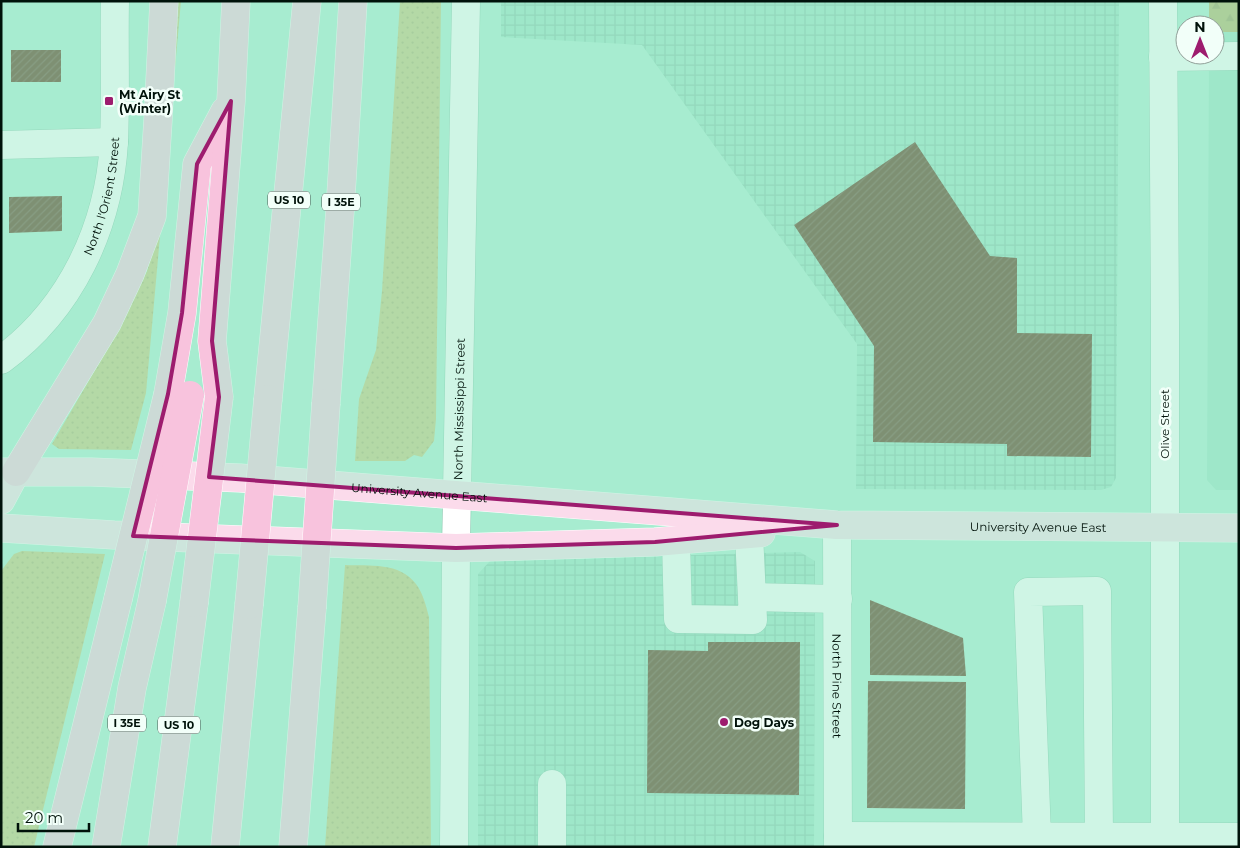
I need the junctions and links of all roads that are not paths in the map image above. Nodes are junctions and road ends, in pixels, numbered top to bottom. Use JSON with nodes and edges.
{"nodes":[{"id":1,"x":115,"y":1,"type":"edge"},
{"id":2,"x":164,"y":1,"type":"edge"},
{"id":3,"x":236,"y":1,"type":"edge"},
{"id":4,"x":307,"y":1,"type":"edge"},
{"id":5,"x":353,"y":1,"type":"edge"},
{"id":6,"x":466,"y":1,"type":"edge"},
{"id":7,"x":1163,"y":1,"type":"edge"},
{"id":8,"x":1239,"y":56,"type":"edge"},
{"id":9,"x":1163,"y":57,"type":"junction"},
{"id":10,"x":230,"y":100,"type":"junction"},
{"id":11,"x":114,"y":142,"type":"junction"},
{"id":12,"x":1,"y":145,"type":"edge"},
{"id":13,"x":212,"y":341,"type":"junction"},
{"id":14,"x":1,"y":360,"type":"edge"},
{"id":15,"x":179,"y":394,"type":"junction"},
{"id":16,"x":9,"y":472,"type":"edge"},
{"id":17,"x":457,"y":496,"type":"junction"},
{"id":18,"x":1,"y":500,"type":"edge"},
{"id":19,"x":837,"y":526,"type":"junction"},
{"id":20,"x":1,"y":528,"type":"edge"},
{"id":21,"x":1164,"y":528,"type":"junction"},
{"id":22,"x":1239,"y":528,"type":"edge"},
{"id":23,"x":750,"y":534,"type":"junction"},
{"id":24,"x":676,"y":540,"type":"junction"},
{"id":25,"x":456,"y":548,"type":"junction"},
{"id":26,"x":752,"y":597,"type":"junction"},
{"id":27,"x":838,"y":599,"type":"junction"},
{"id":28,"x":552,"y":784,"type":"dead end"},
{"id":29,"x":1037,"y":836,"type":"junction"},
{"id":30,"x":1100,"y":837,"type":"junction"},
{"id":31,"x":1239,"y":838,"type":"edge"},
{"id":32,"x":838,"y":841,"type":"edge"},
{"id":33,"x":1165,"y":842,"type":"edge"},
{"id":34,"x":56,"y":847,"type":"edge"},
{"id":35,"x":106,"y":847,"type":"edge"},
{"id":36,"x":162,"y":847,"type":"edge"},
{"id":37,"x":225,"y":847,"type":"edge"},
{"id":38,"x":293,"y":847,"type":"edge"},
{"id":39,"x":454,"y":847,"type":"edge"},
{"id":40,"x":552,"y":847,"type":"edge"}],
"edges":[{"from":1,"to":11,"type":"street","name":"North l'Orient Street"},
{"from":2,"to":16,"type":"highway"},
{"from":3,"to":10,"type":"highway","number":"I 35E"},
{"from":4,"to":37,"type":"highway","number":"US 10","bridge":true},
{"from":5,"to":38,"type":"highway","number":"I 35E","bridge":true},
{"from":6,"to":17,"type":"street","name":"North Mississippi Street"},
{"from":7,"to":9,"type":"street","name":"Olive Street"},
{"from":8,"to":9,"type":"street"},
{"from":9,"to":21,"type":"street","name":"Olive Street"},
{"from":10,"to":13,"type":"highway","number":"I 35E"},
{"from":10,"to":15,"type":"highway"},
{"from":11,"to":12,"type":"street"},
{"from":11,"to":14,"type":"street","name":"North l'Orient Street"},
{"from":13,"to":15,"type":"highway","number":"I 35E"},
{"from":13,"to":36,"type":"highway","number":"US 10","bridge":true},
{"from":15,"to":34,"type":"highway","bridge":true},
{"from":15,"to":35,"type":"highway","number":"I 35E","bridge":true},
{"from":16,"to":17,"type":"main road","name":"University Avenue East"},
{"from":16,"to":18,"type":"main road"},
{"from":17,"to":19,"type":"main road","name":"University Avenue East"},
{"from":17,"to":25,"type":"street","name":"North Mississippi Street"},
{"from":19,"to":21,"type":"main road","name":"University Avenue East"},
{"from":19,"to":23,"type":"main road","name":"University Avenue East"},
{"from":19,"to":27,"type":"street","name":"North Pine Street"},
{"from":20,"to":25,"type":"main road","name":"University Avenue East"},
{"from":21,"to":22,"type":"main road","name":"University Avenue East"},
{"from":21,"to":33,"type":"street","name":"Olive Street"},
{"from":23,"to":24,"type":"main road","name":"University Avenue East"},
{"from":23,"to":26,"type":"street"},
{"from":24,"to":25,"type":"main road","name":"University Avenue East"},
{"from":24,"to":26,"type":"street"},
{"from":25,"to":39,"type":"street","name":"North Mississippi Street"},
{"from":26,"to":27,"type":"street"},
{"from":27,"to":32,"type":"street","name":"North Pine Street"},
{"from":28,"to":40,"type":"street"},
{"from":29,"to":30,"type":"street"},
{"from":29,"to":30,"type":"street"},
{"from":29,"to":32,"type":"street"},
{"from":30,"to":33,"type":"street"},
{"from":31,"to":33,"type":"street"}]}
